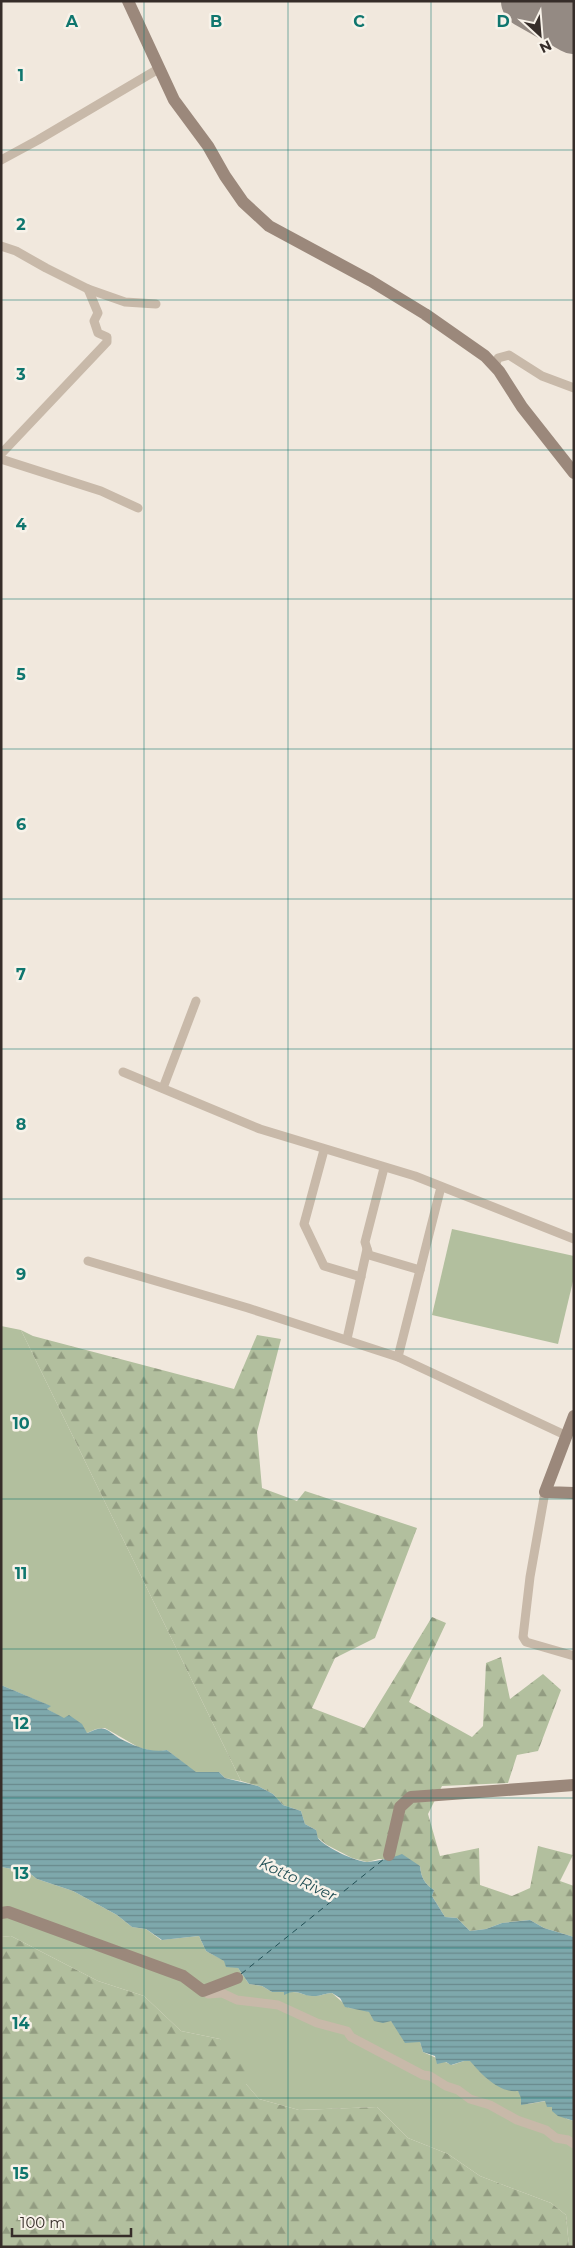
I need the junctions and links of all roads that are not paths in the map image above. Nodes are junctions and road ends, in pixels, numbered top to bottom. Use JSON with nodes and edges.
{"nodes":[{"id":1,"x":128,"y":1,"type":"edge"},
{"id":2,"x":160,"y":68,"type":"junction"},
{"id":3,"x":1,"y":160,"type":"edge"},
{"id":4,"x":1,"y":246,"type":"edge"},
{"id":5,"x":88,"y":289,"type":"junction"},
{"id":6,"x":156,"y":304,"type":"dead end"},
{"id":7,"x":495,"y":366,"type":"junction"},
{"id":8,"x":574,"y":388,"type":"edge"},
{"id":9,"x":1,"y":454,"type":"edge"},
{"id":10,"x":1,"y":459,"type":"edge"},
{"id":11,"x":574,"y":473,"type":"edge"},
{"id":12,"x":138,"y":508,"type":"dead end"},
{"id":13,"x":196,"y":1002,"type":"dead end"},
{"id":14,"x":123,"y":1072,"type":"dead end"},
{"id":15,"x":163,"y":1088,"type":"junction"},
{"id":16,"x":324,"y":1150,"type":"junction"},
{"id":17,"x":384,"y":1168,"type":"junction"},
{"id":18,"x":440,"y":1187,"type":"junction"},
{"id":19,"x":574,"y":1239,"type":"edge"},
{"id":20,"x":367,"y":1249,"type":"junction"},
{"id":21,"x":88,"y":1261,"type":"dead end"},
{"id":22,"x":420,"y":1270,"type":"junction"},
{"id":23,"x":361,"y":1277,"type":"junction"},
{"id":24,"x":347,"y":1339,"type":"junction"},
{"id":25,"x":398,"y":1357,"type":"junction"},
{"id":26,"x":574,"y":1416,"type":"edge"},
{"id":27,"x":565,"y":1435,"type":"junction"},
{"id":28,"x":545,"y":1492,"type":"junction"},
{"id":29,"x":574,"y":1493,"type":"edge"},
{"id":30,"x":574,"y":1656,"type":"edge"},
{"id":31,"x":574,"y":1785,"type":"edge"},
{"id":32,"x":389,"y":1856,"type":"dead end"},
{"id":33,"x":1,"y":1913,"type":"edge"},
{"id":34,"x":237,"y":1978,"type":"dead end"},
{"id":35,"x":206,"y":1991,"type":"junction"},
{"id":36,"x":574,"y":2144,"type":"edge"}],
"edges":[{"from":1,"to":2,"type":"main road"},
{"from":2,"to":3,"type":"street"},
{"from":2,"to":7,"type":"main road"},
{"from":4,"to":5,"type":"street"},
{"from":5,"to":6,"type":"street"},
{"from":5,"to":9,"type":"street"},
{"from":7,"to":8,"type":"street"},
{"from":7,"to":11,"type":"main road"},
{"from":10,"to":12,"type":"street"},
{"from":13,"to":15,"type":"street"},
{"from":14,"to":15,"type":"street"},
{"from":15,"to":16,"type":"street"},
{"from":16,"to":17,"type":"street"},
{"from":16,"to":23,"type":"street"},
{"from":17,"to":18,"type":"street"},
{"from":17,"to":20,"type":"street"},
{"from":18,"to":19,"type":"street"},
{"from":18,"to":22,"type":"street"},
{"from":20,"to":22,"type":"street"},
{"from":20,"to":23,"type":"street"},
{"from":21,"to":24,"type":"street"},
{"from":22,"to":25,"type":"street"},
{"from":23,"to":24,"type":"street"},
{"from":24,"to":25,"type":"street"},
{"from":25,"to":27,"type":"street"},
{"from":26,"to":27,"type":"main road"},
{"from":27,"to":28,"type":"main road"},
{"from":28,"to":29,"type":"main road"},
{"from":28,"to":30,"type":"street"},
{"from":31,"to":32,"type":"main road"},
{"from":33,"to":35,"type":"main road"},
{"from":34,"to":35,"type":"main road"},
{"from":35,"to":36,"type":"street"}]}
